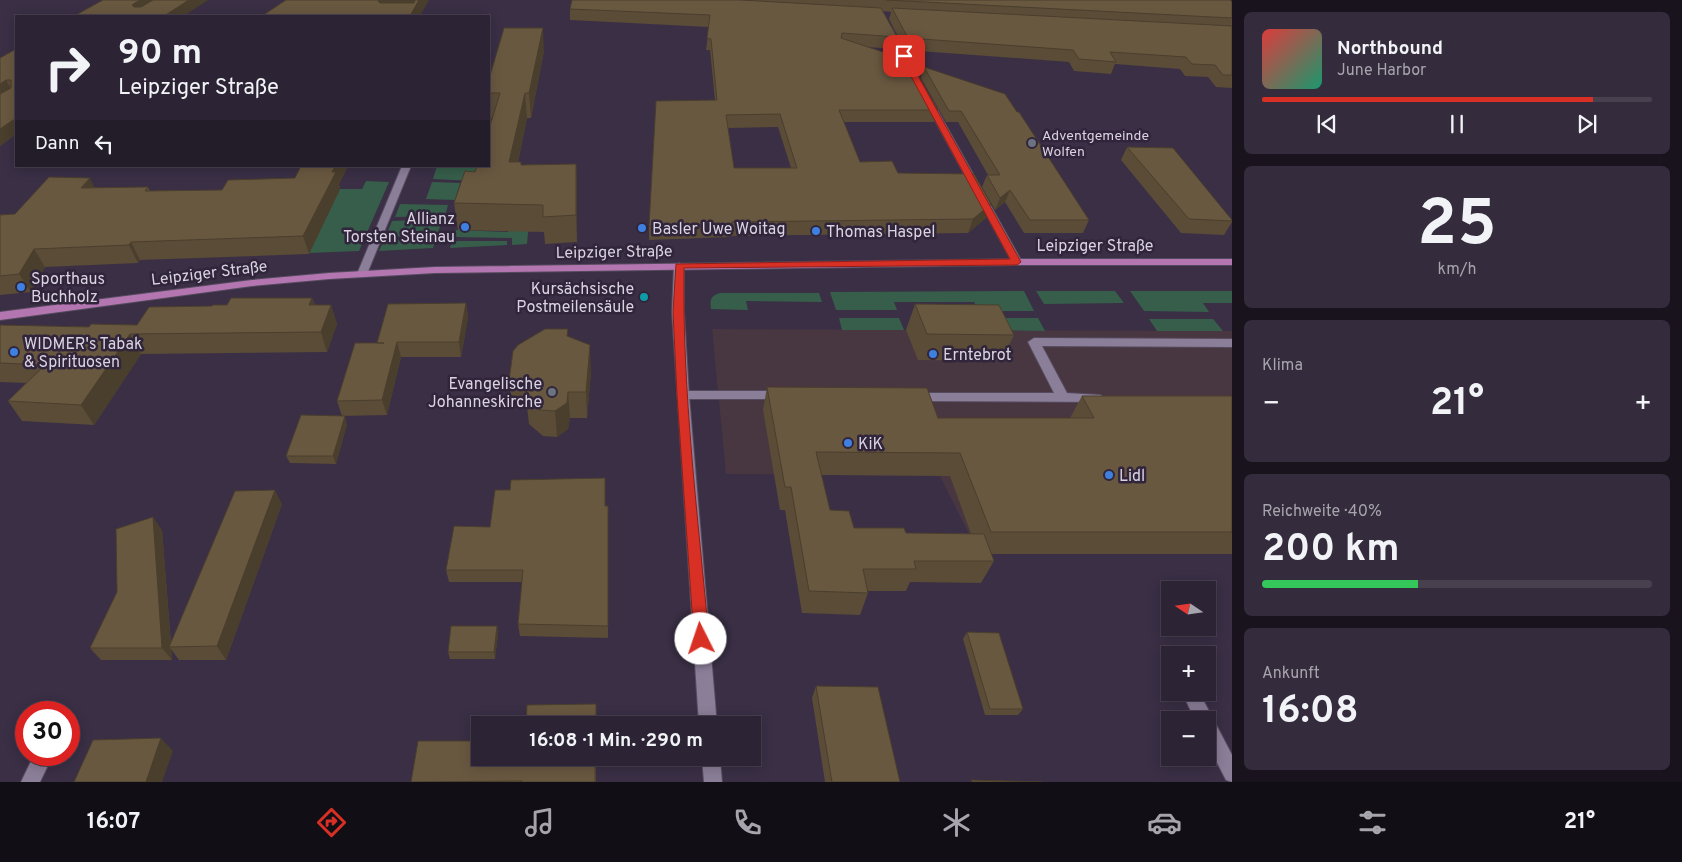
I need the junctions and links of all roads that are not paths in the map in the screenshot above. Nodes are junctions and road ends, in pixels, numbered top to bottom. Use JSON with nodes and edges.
{"nodes":[{"id":1,"x":884,"y":15,"type":"edge"},
{"id":2,"x":406,"y":167,"type":"edge"},
{"id":3,"x":1017,"y":262,"type":"junction"},
{"id":4,"x":1232,"y":262,"type":"edge"},
{"id":5,"x":679,"y":266,"type":"junction"},
{"id":6,"x":362,"y":274,"type":"junction"},
{"id":7,"x":0,"y":316,"type":"edge"},
{"id":8,"x":1232,"y":343,"type":"edge"},
{"id":9,"x":682,"y":395,"type":"junction"},
{"id":10,"x":799,"y":396,"type":"edge"},
{"id":11,"x":898,"y":397,"type":"edge"},
{"id":12,"x":1062,"y":398,"type":"junction"},
{"id":13,"x":1112,"y":399,"type":"edge"},
{"id":14,"x":707,"y":716,"type":"edge"},
{"id":15,"x":1216,"y":743,"type":"edge"},
{"id":16,"x":38,"y":766,"type":"edge"},
{"id":17,"x":711,"y":766,"type":"edge"},
{"id":18,"x":1232,"y":774,"type":"edge"},
{"id":19,"x":30,"y":782,"type":"edge"},
{"id":20,"x":712,"y":782,"type":"edge"}],
"edges":[{"from":1,"to":3,"type":"street"},
{"from":2,"to":6,"type":"street"},
{"from":3,"to":4,"type":"main road","name":"Leipziger Straße"},
{"from":3,"to":5,"type":"main road","name":"Leipziger Straße"},
{"from":5,"to":6,"type":"main road","name":"Leipziger Straße"},
{"from":5,"to":9,"type":"street"},
{"from":6,"to":7,"type":"main road","name":"Leipziger Straße"},
{"from":8,"to":12,"type":"street"},
{"from":9,"to":10,"type":"street"},
{"from":9,"to":14,"type":"street"},
{"from":11,"to":12,"type":"street"},
{"from":12,"to":13,"type":"street"},
{"from":15,"to":18,"type":"street"},
{"from":16,"to":19,"type":"street"},
{"from":17,"to":20,"type":"street"}]}
